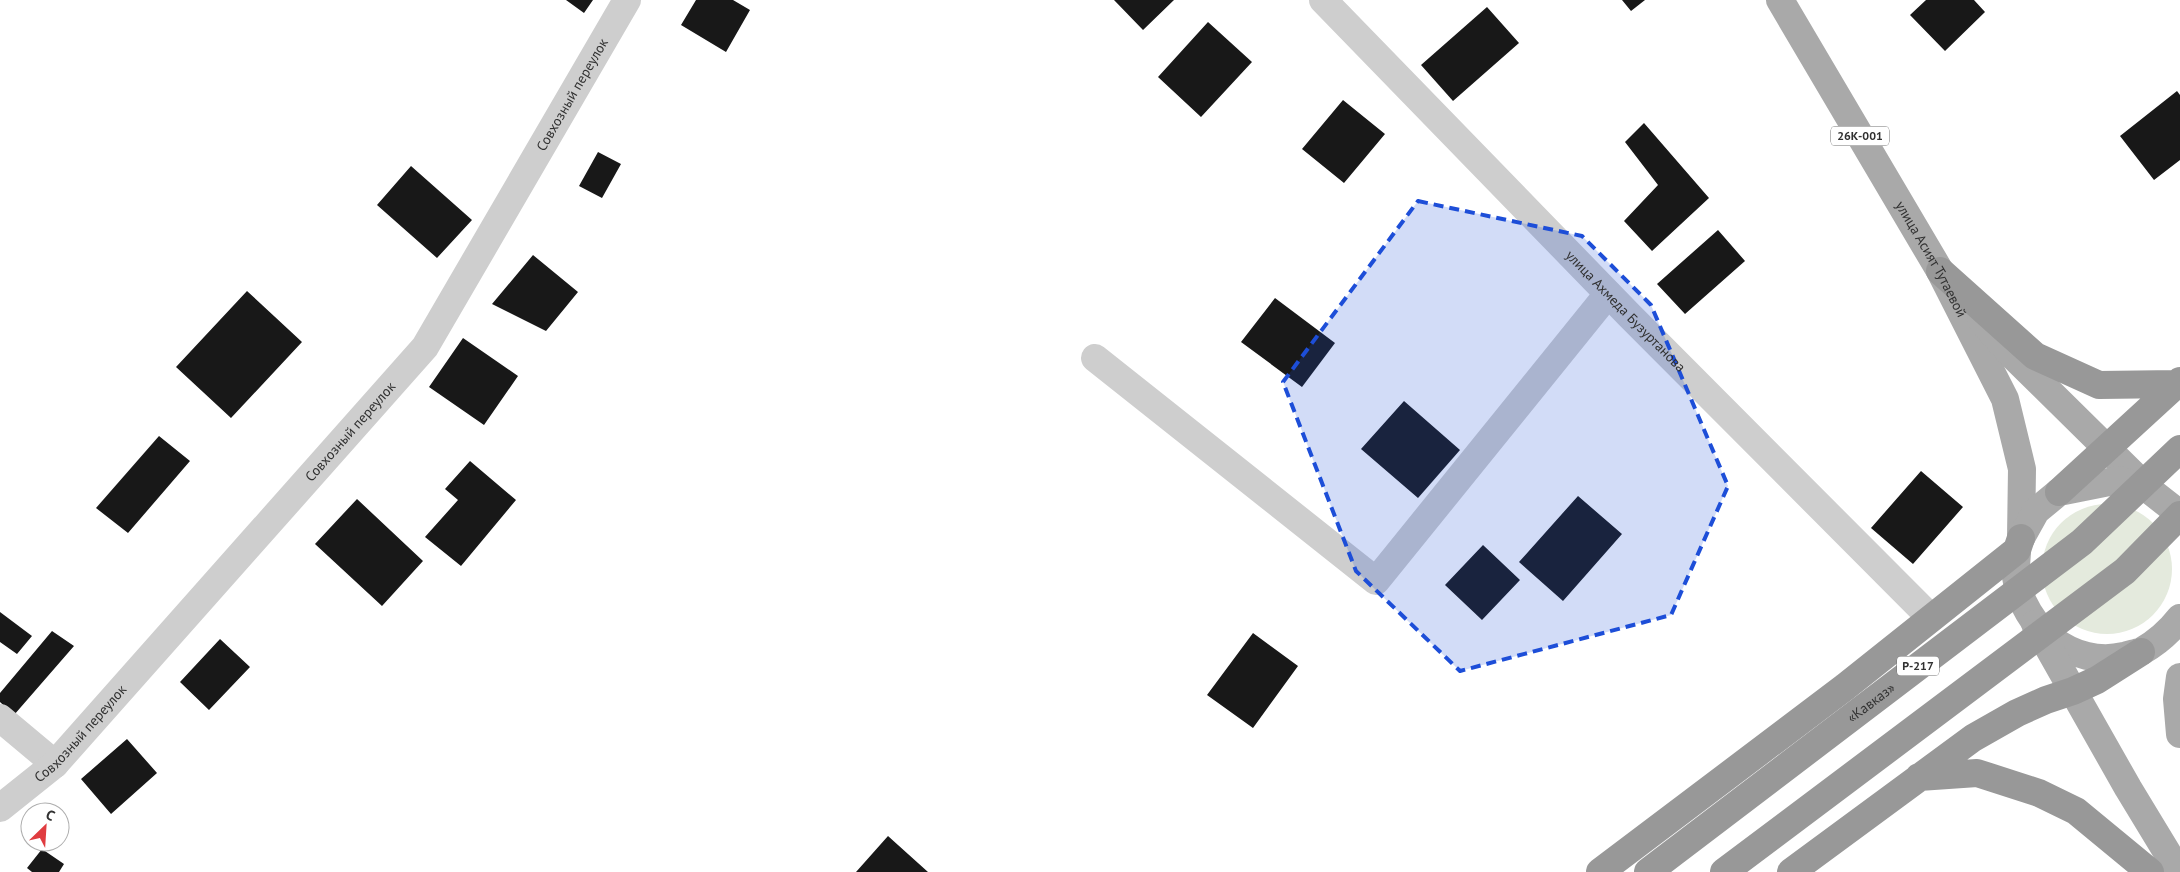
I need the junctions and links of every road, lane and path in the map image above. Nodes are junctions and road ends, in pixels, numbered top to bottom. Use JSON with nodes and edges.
{"nodes":[{"id":1,"x":627,"y":0,"type":"edge"},
{"id":2,"x":1323,"y":0,"type":"edge"},
{"id":3,"x":1780,"y":0,"type":"edge"},
{"id":4,"x":1940,"y":271,"type":"junction"},
{"id":5,"x":1608,"y":294,"type":"junction"},
{"id":6,"x":1095,"y":358,"type":"dead end"},
{"id":7,"x":2178,"y":382,"type":"edge"},
{"id":8,"x":2104,"y":448,"type":"junction"},
{"id":9,"x":2180,"y":449,"type":"edge"},
{"id":10,"x":2148,"y":489,"type":"junction"},
{"id":11,"x":2059,"y":492,"type":"junction"},
{"id":12,"x":2180,"y":515,"type":"edge"},
{"id":13,"x":2180,"y":520,"type":"edge"},
{"id":14,"x":2019,"y":544,"type":"junction"},
{"id":15,"x":1931,"y":618,"type":"junction"},
{"id":16,"x":2180,"y":618,"type":"edge"},
{"id":17,"x":2035,"y":624,"type":"junction"},
{"id":18,"x":2141,"y":652,"type":"junction"},
{"id":19,"x":2180,"y":678,"type":"edge"},
{"id":20,"x":2073,"y":691,"type":"junction"},
{"id":21,"x":0,"y":718,"type":"edge"},
{"id":22,"x":2180,"y":734,"type":"edge"},
{"id":23,"x":55,"y":764,"type":"junction"},
{"id":24,"x":1919,"y":777,"type":"junction"},
{"id":25,"x":0,"y":808,"type":"edge"},
{"id":26,"x":1600,"y":872,"type":"edge"},
{"id":27,"x":1648,"y":872,"type":"edge"},
{"id":28,"x":1724,"y":872,"type":"edge"},
{"id":29,"x":1792,"y":872,"type":"edge"},
{"id":30,"x":2150,"y":872,"type":"edge"},
{"id":31,"x":2179,"y":872,"type":"edge"}],
"edges":[{"from":1,"to":23,"type":"street","name":"Совхозный переулок"},
{"from":2,"to":5,"type":"street","name":"улица Ахмеда Бузуртанова"},
{"from":3,"to":4,"type":"main road","name":"улица Асият Тутаевой","number":"26К-001"},
{"from":4,"to":7,"type":"highway"},
{"from":4,"to":8,"type":"main road"},
{"from":4,"to":14,"type":"main road","name":"улица Асият Тутаевой"},
{"from":5,"to":6,"type":"street"},
{"from":5,"to":15,"type":"street","name":"улица Ахмеда Бузуртанова"},
{"from":7,"to":8,"type":"highway"},
{"from":8,"to":10,"type":"main road"},
{"from":8,"to":11,"type":"highway"},
{"from":9,"to":27,"type":"highway","name":"«Кавказ»","number":"Р-217","bridge":true},
{"from":10,"to":11,"type":"main road"},
{"from":10,"to":13,"type":"main road"},
{"from":11,"to":14,"type":"main road"},
{"from":12,"to":28,"type":"highway","bridge":true},
{"from":14,"to":15,"type":"highway","name":"«Кавказ»","number":"Р-217"},
{"from":14,"to":17,"type":"main road","name":"улица Асият Тутаевой"},
{"from":15,"to":26,"type":"highway","name":"«Кавказ»","number":"Р-217"},
{"from":16,"to":18,"type":"main road"},
{"from":17,"to":18,"type":"main road"},
{"from":17,"to":20,"type":"main road","name":"улица Асият Тутаевой"},
{"from":18,"to":20,"type":"highway"},
{"from":19,"to":22,"type":"main road"},
{"from":20,"to":24,"type":"highway"},
{"from":20,"to":31,"type":"main road","name":"улица Асият Тутаевой"},
{"from":21,"to":23,"type":"street"},
{"from":23,"to":25,"type":"street","name":"Совхозный переулок"},
{"from":24,"to":29,"type":"highway"},
{"from":24,"to":30,"type":"highway"}]}
